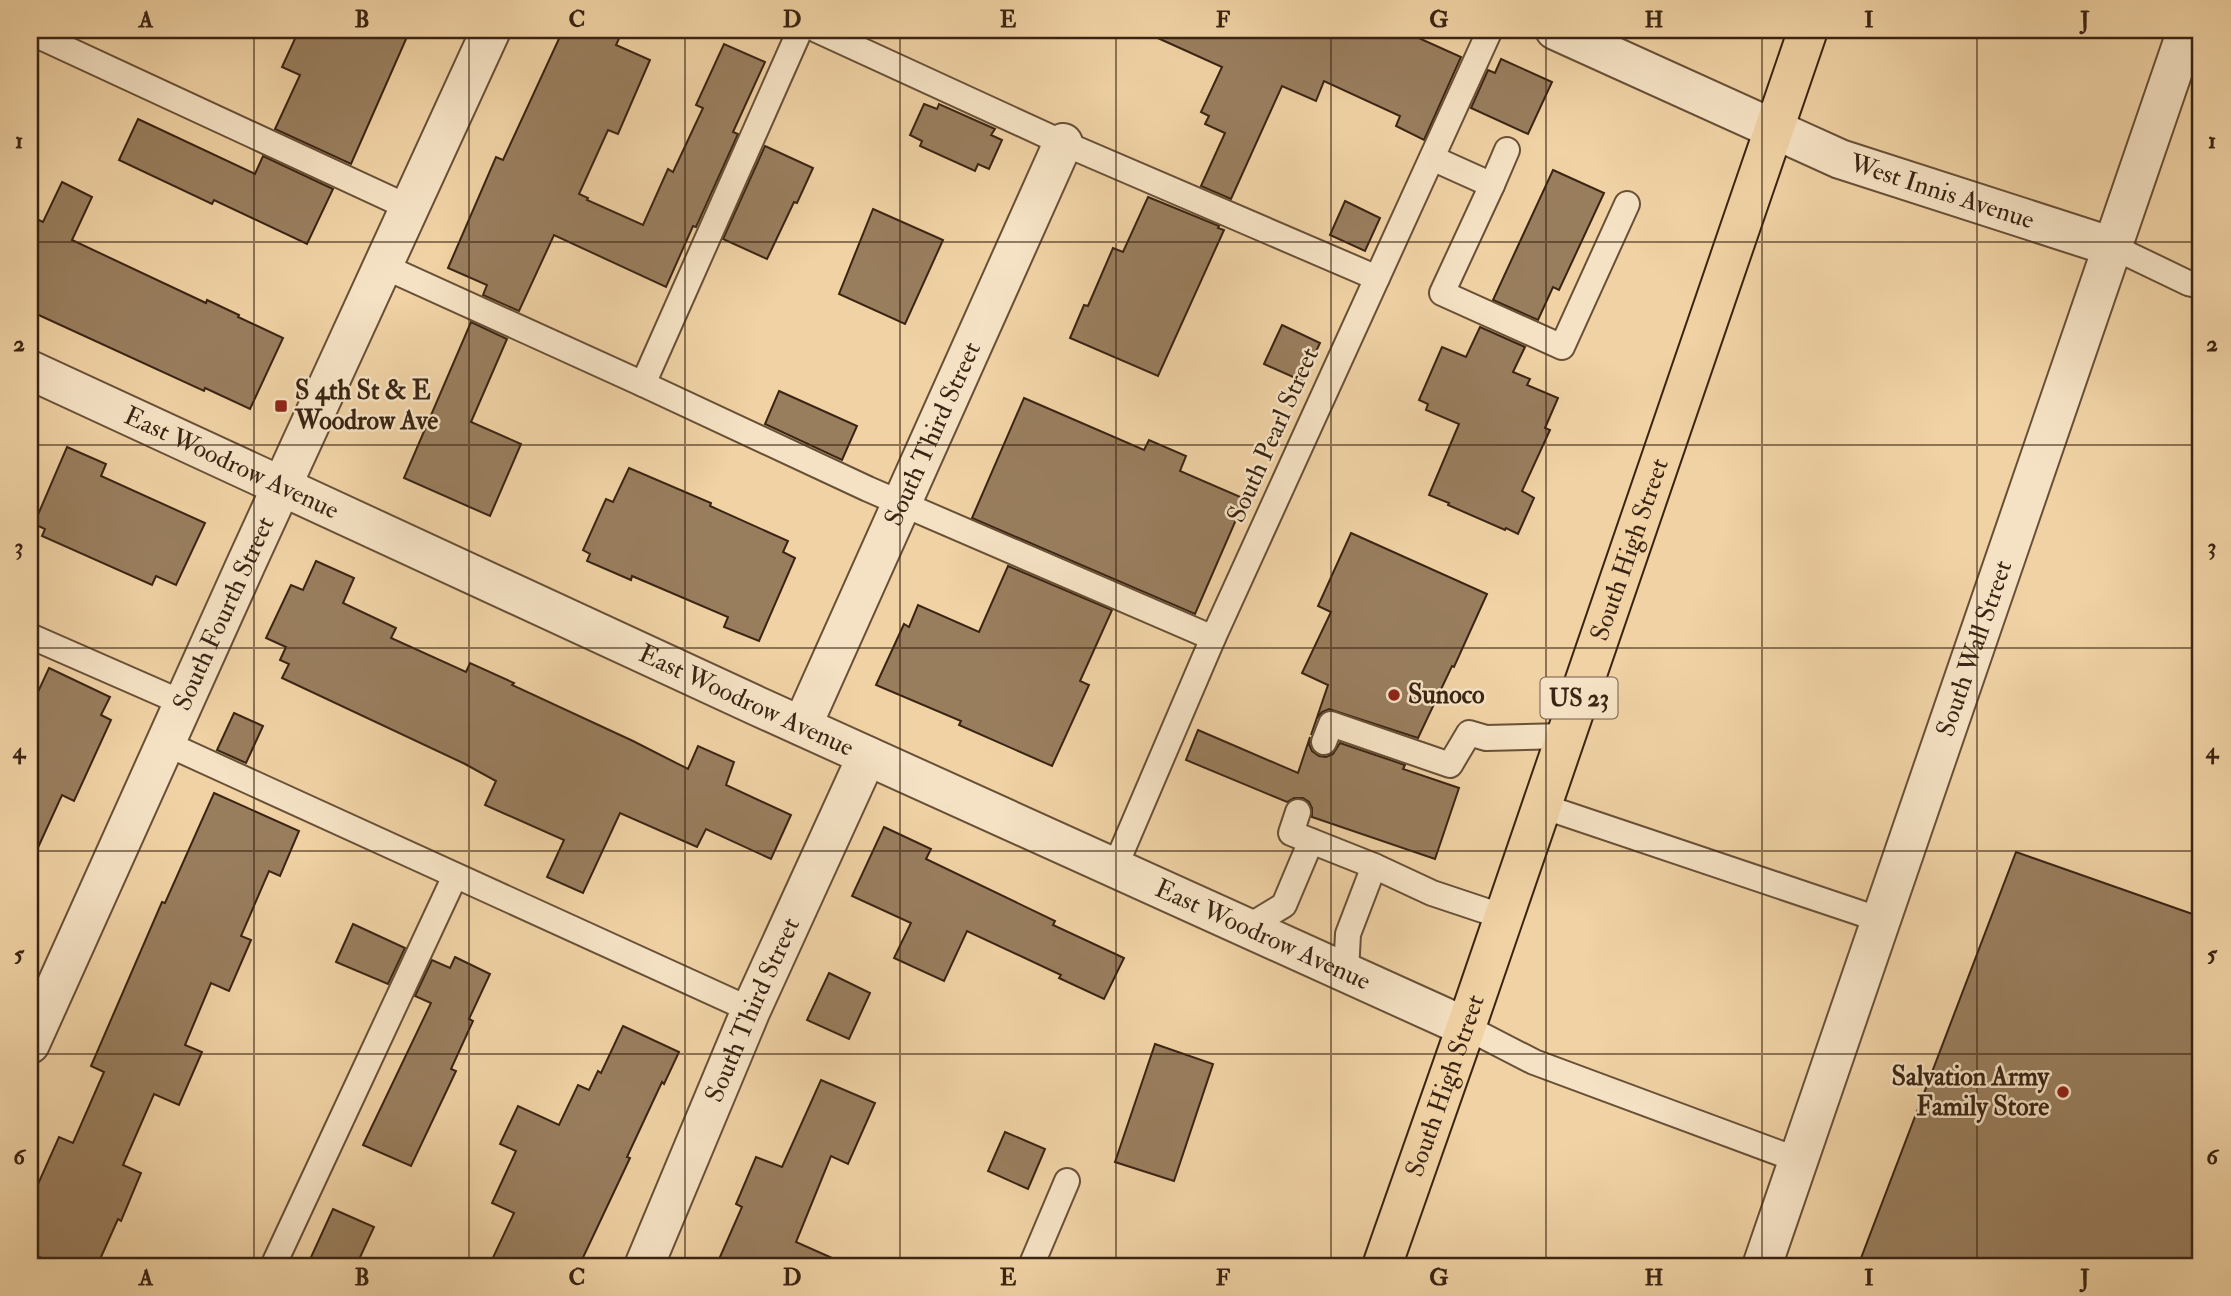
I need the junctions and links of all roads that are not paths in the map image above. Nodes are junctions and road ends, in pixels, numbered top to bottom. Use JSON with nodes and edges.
{"nodes":[{"id":1,"x":492,"y":30,"type":"edge"},
{"id":2,"x":800,"y":30,"type":"edge"},
{"id":3,"x":817,"y":30,"type":"edge"},
{"id":4,"x":1490,"y":30,"type":"edge"},
{"id":5,"x":1555,"y":30,"type":"edge"},
{"id":6,"x":1808,"y":30,"type":"edge"},
{"id":7,"x":2187,"y":30,"type":"edge"},
{"id":8,"x":30,"y":32,"type":"edge"},
{"id":9,"x":1773,"y":128,"type":"junction"},
{"id":10,"x":1063,"y":143,"type":"junction"},
{"id":11,"x":1507,"y":150,"type":"dead end"},
{"id":12,"x":1432,"y":158,"type":"junction"},
{"id":13,"x":1492,"y":185,"type":"junction"},
{"id":14,"x":1627,"y":204,"type":"dead end"},
{"id":15,"x":410,"y":208,"type":"junction"},
{"id":16,"x":2113,"y":247,"type":"junction"},
{"id":17,"x":383,"y":266,"type":"junction"},
{"id":18,"x":1377,"y":278,"type":"junction"},
{"id":19,"x":2201,"y":286,"type":"edge"},
{"id":20,"x":30,"y":370,"type":"edge"},
{"id":21,"x":643,"y":384,"type":"junction"},
{"id":22,"x":281,"y":487,"type":"junction"},
{"id":23,"x":902,"y":503,"type":"junction"},
{"id":24,"x":30,"y":636,"type":"edge"},
{"id":25,"x":1213,"y":638,"type":"junction"},
{"id":26,"x":183,"y":703,"type":"junction"},
{"id":27,"x":802,"y":726,"type":"junction"},
{"id":28,"x":1566,"y":736,"type":"junction"},
{"id":29,"x":1324,"y":742,"type":"dead end"},
{"id":30,"x":165,"y":743,"type":"junction"},
{"id":31,"x":867,"y":756,"type":"junction"},
{"id":32,"x":1542,"y":806,"type":"junction"},
{"id":33,"x":1298,"y":812,"type":"dead end"},
{"id":34,"x":1311,"y":841,"type":"junction"},
{"id":35,"x":1374,"y":866,"type":"junction"},
{"id":36,"x":1115,"y":867,"type":"junction"},
{"id":37,"x":455,"y":876,"type":"junction"},
{"id":38,"x":1504,"y":918,"type":"junction"},
{"id":39,"x":1881,"y":920,"type":"junction"},
{"id":40,"x":1248,"y":927,"type":"junction"},
{"id":41,"x":1346,"y":972,"type":"junction"},
{"id":42,"x":751,"y":1010,"type":"junction"},
{"id":43,"x":1466,"y":1027,"type":"junction"},
{"id":44,"x":30,"y":1044,"type":"edge"},
{"id":45,"x":1798,"y":1160,"type":"junction"},
{"id":46,"x":1067,"y":1181,"type":"dead end"},
{"id":47,"x":273,"y":1266,"type":"edge"},
{"id":48,"x":644,"y":1266,"type":"edge"},
{"id":49,"x":1031,"y":1266,"type":"edge"},
{"id":50,"x":1382,"y":1266,"type":"edge"},
{"id":51,"x":1762,"y":1266,"type":"edge"}],
"edges":[{"from":1,"to":15,"type":"street","name":"South Fourth Street"},
{"from":2,"to":21,"type":"lane"},
{"from":3,"to":10,"type":"lane"},
{"from":4,"to":12,"type":"lane","name":"South Pearl Street"},
{"from":5,"to":9,"type":"street","name":"West Innis Avenue"},
{"from":6,"to":9,"type":"main road","name":"South High Street","number":"US 23"},
{"from":7,"to":16,"type":"street","name":"South Wall Street"},
{"from":8,"to":15,"type":"lane"},
{"from":9,"to":16,"type":"street","name":"West Innis Avenue"},
{"from":9,"to":28,"type":"main road","name":"South High Street","number":"US 23"},
{"from":10,"to":18,"type":"lane"},
{"from":10,"to":23,"type":"street","name":"South Third Street"},
{"from":11,"to":13,"type":"lane"},
{"from":12,"to":13,"type":"lane"},
{"from":12,"to":18,"type":"lane","name":"South Pearl Street"},
{"from":13,"to":14,"type":"lane"},
{"from":15,"to":17,"type":"street","name":"South Fourth Street"},
{"from":16,"to":19,"type":"lane"},
{"from":16,"to":39,"type":"street","name":"South Wall Street"},
{"from":17,"to":21,"type":"lane"},
{"from":17,"to":22,"type":"street","name":"South Fourth Street"},
{"from":18,"to":25,"type":"lane","name":"South Pearl Street"},
{"from":20,"to":22,"type":"street","name":"East Woodrow Avenue"},
{"from":21,"to":23,"type":"lane"},
{"from":22,"to":26,"type":"street","name":"South Fourth Street"},
{"from":22,"to":27,"type":"street","name":"East Woodrow Avenue"},
{"from":23,"to":25,"type":"lane"},
{"from":23,"to":27,"type":"street","name":"South Third Street"},
{"from":24,"to":26,"type":"lane"},
{"from":25,"to":36,"type":"lane","name":"South Pearl Street"},
{"from":26,"to":30,"type":"street","name":"South Fourth Street"},
{"from":27,"to":31,"type":"street","name":"East Woodrow Avenue"},
{"from":28,"to":29,"type":"lane"},
{"from":28,"to":32,"type":"main road","name":"South High Street","number":"US 23"},
{"from":30,"to":37,"type":"lane"},
{"from":30,"to":44,"type":"street","name":"South Fourth Street"},
{"from":31,"to":36,"type":"street","name":"East Woodrow Avenue"},
{"from":31,"to":42,"type":"street","name":"South Third Street"},
{"from":32,"to":38,"type":"main road","name":"South High Street","number":"US 23"},
{"from":32,"to":39,"type":"lane"},
{"from":33,"to":34,"type":"lane"},
{"from":34,"to":35,"type":"lane"},
{"from":34,"to":40,"type":"lane"},
{"from":35,"to":38,"type":"lane"},
{"from":35,"to":41,"type":"lane"},
{"from":36,"to":40,"type":"street","name":"East Woodrow Avenue"},
{"from":37,"to":42,"type":"lane"},
{"from":37,"to":47,"type":"lane"},
{"from":38,"to":43,"type":"main road","name":"South High Street","number":"US 23"},
{"from":39,"to":45,"type":"street","name":"South Wall Street"},
{"from":40,"to":41,"type":"street","name":"East Woodrow Avenue"},
{"from":41,"to":43,"type":"street","name":"East Woodrow Avenue"},
{"from":42,"to":48,"type":"street","name":"South Third Street"},
{"from":43,"to":45,"type":"lane"},
{"from":43,"to":50,"type":"main road","name":"South High Street","number":"US 23"},
{"from":45,"to":51,"type":"street","name":"South Wall Street"},
{"from":46,"to":49,"type":"lane"}]}
